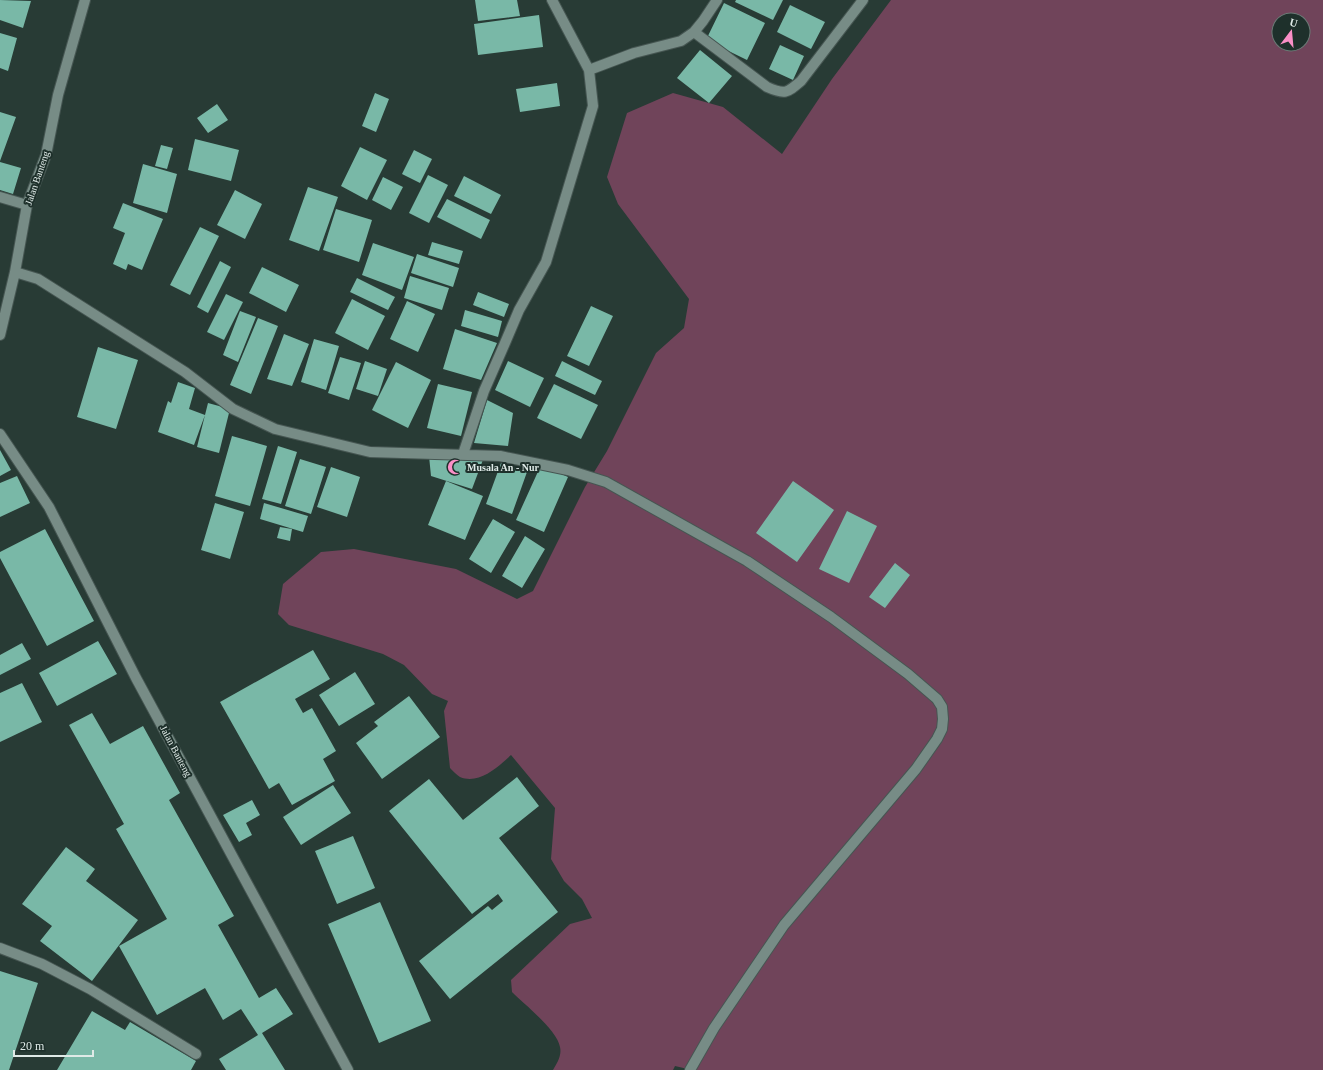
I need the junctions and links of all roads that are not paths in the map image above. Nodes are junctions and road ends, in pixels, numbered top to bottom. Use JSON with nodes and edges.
{"nodes":[{"id":1,"x":85,"y":0,"type":"edge"},
{"id":2,"x":552,"y":0,"type":"edge"},
{"id":3,"x":717,"y":0,"type":"edge"},
{"id":4,"x":863,"y":0,"type":"edge"},
{"id":5,"x":694,"y":32,"type":"junction"},
{"id":6,"x":589,"y":70,"type":"junction"},
{"id":7,"x":0,"y":197,"type":"edge"},
{"id":8,"x":27,"y":205,"type":"junction"},
{"id":9,"x":15,"y":272,"type":"junction"},
{"id":10,"x":0,"y":335,"type":"edge"},
{"id":11,"x":0,"y":434,"type":"edge"},
{"id":12,"x":462,"y":454,"type":"junction"},
{"id":13,"x":0,"y":948,"type":"edge"},
{"id":14,"x":196,"y":1054,"type":"dead end"},
{"id":15,"x":348,"y":1070,"type":"edge"},
{"id":16,"x":690,"y":1070,"type":"edge"}],
"edges":[{"from":1,"to":8,"type":"street","name":"Jalan Banteng"},
{"from":2,"to":6,"type":"street"},
{"from":3,"to":5,"type":"street"},
{"from":4,"to":5,"type":"street"},
{"from":5,"to":6,"type":"street"},
{"from":6,"to":12,"type":"street"},
{"from":7,"to":8,"type":"street"},
{"from":8,"to":9,"type":"street","name":"Jalan Banteng"},
{"from":9,"to":10,"type":"street","name":"Jalan Banteng"},
{"from":9,"to":12,"type":"street"},
{"from":11,"to":15,"type":"street","name":"Jalan Banteng"},
{"from":12,"to":16,"type":"street"},
{"from":13,"to":14,"type":"street"}]}
